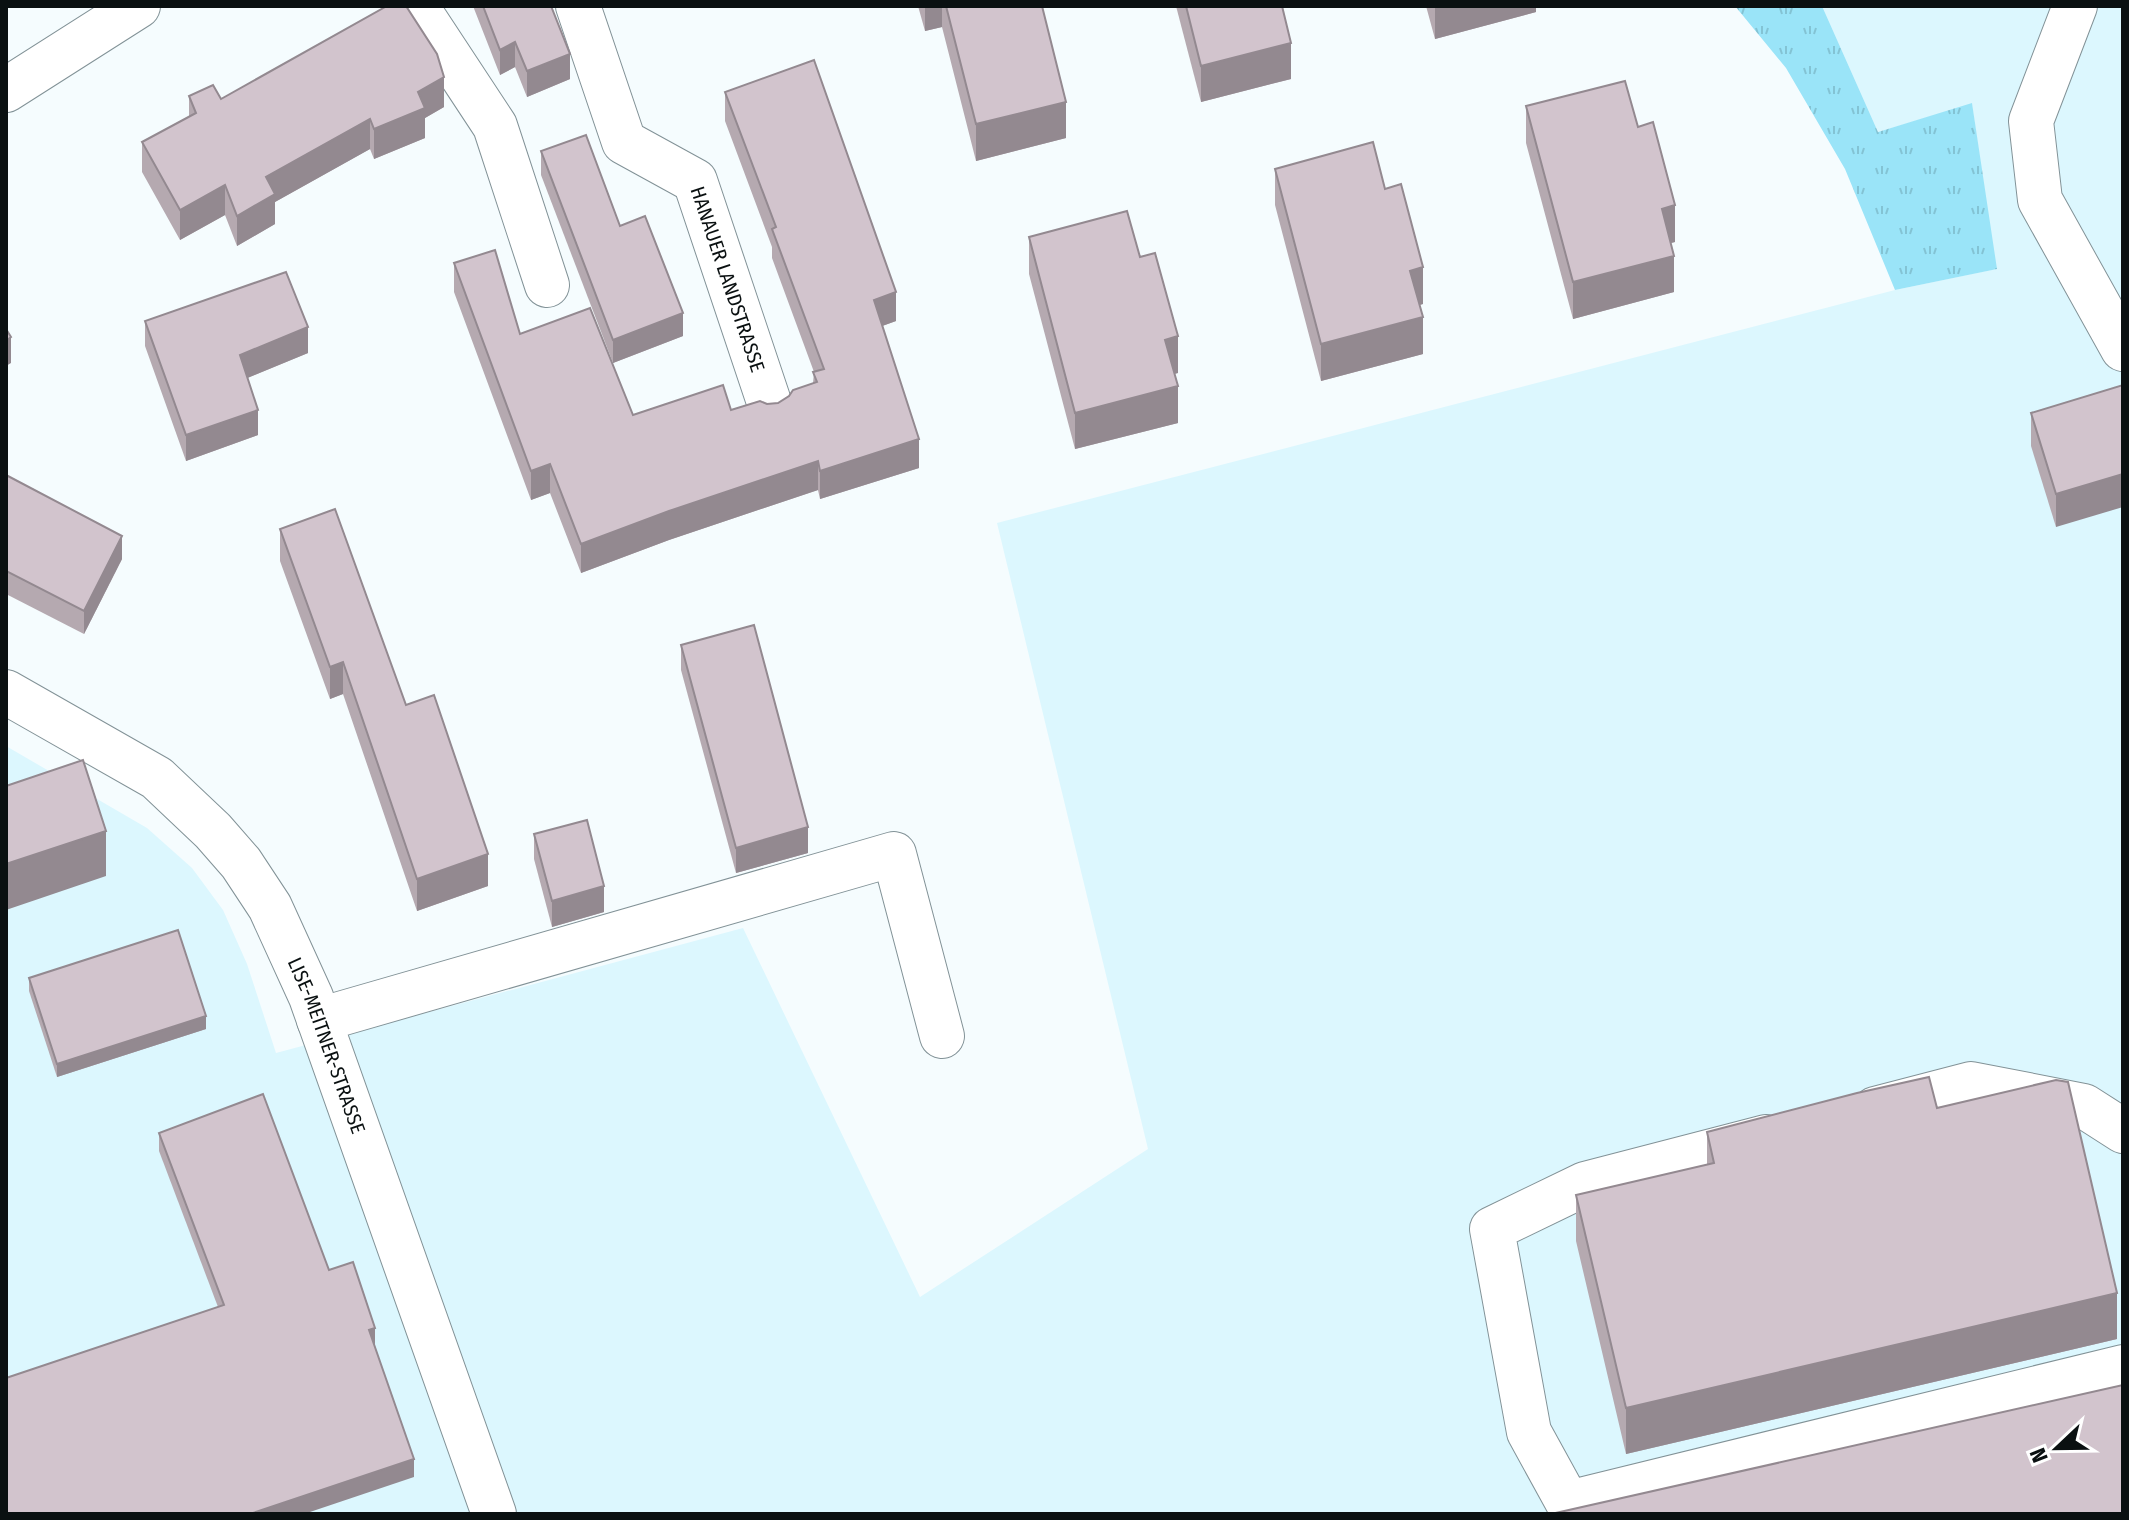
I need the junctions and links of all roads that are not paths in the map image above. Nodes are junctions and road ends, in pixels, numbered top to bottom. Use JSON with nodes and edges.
{"nodes":[{"id":1,"x":138,"y":6,"type":"edge"},
{"id":2,"x":416,"y":6,"type":"edge"},
{"id":3,"x":578,"y":6,"type":"edge"},
{"id":4,"x":2075,"y":6,"type":"edge"},
{"id":5,"x":6,"y":90,"type":"edge"},
{"id":6,"x":547,"y":285,"type":"dead end"},
{"id":7,"x":2123,"y":349,"type":"edge"},
{"id":8,"x":771,"y":408,"type":"edge"},
{"id":9,"x":6,"y":692,"type":"edge"},
{"id":10,"x":319,"y":1020,"type":"junction"},
{"id":11,"x":942,"y":1036,"type":"dead end"},
{"id":12,"x":2123,"y":1131,"type":"edge"},
{"id":13,"x":2123,"y":1367,"type":"edge"},
{"id":14,"x":494,"y":1514,"type":"edge"}],
"edges":[{"from":1,"to":5,"type":"street"},
{"from":2,"to":6,"type":"street"},
{"from":3,"to":8,"type":"street","name":"HANAUER LANDSTRASSE"},
{"from":4,"to":7,"type":"street"},
{"from":9,"to":10,"type":"street","name":"LISE-MEITNER-STRASSE"},
{"from":10,"to":11,"type":"street"},
{"from":10,"to":14,"type":"street","name":"LISE-MEITNER-STRASSE"},
{"from":12,"to":13,"type":"street"}]}
